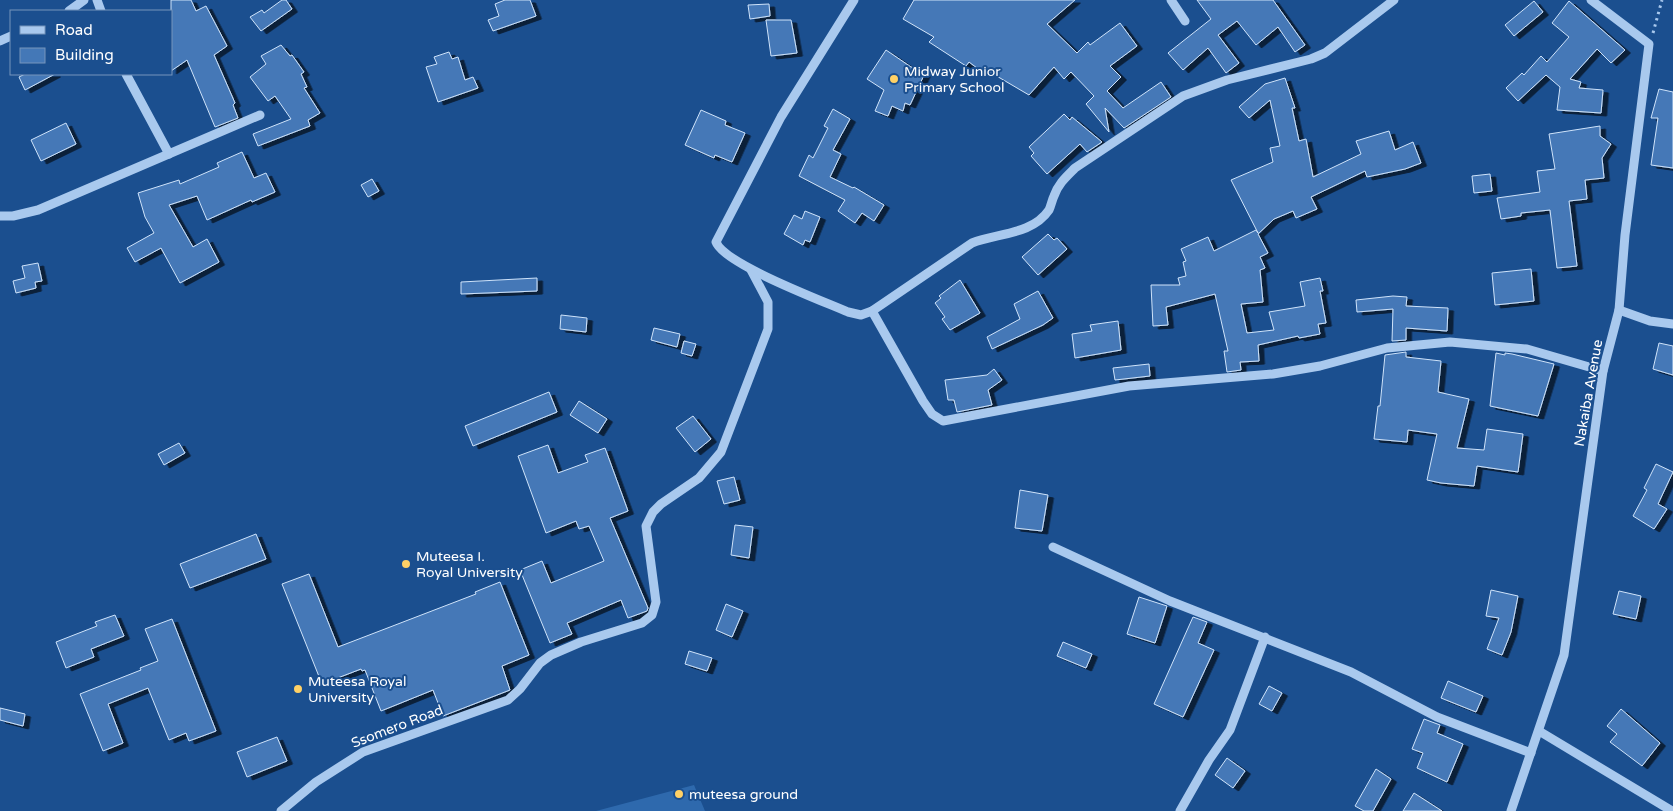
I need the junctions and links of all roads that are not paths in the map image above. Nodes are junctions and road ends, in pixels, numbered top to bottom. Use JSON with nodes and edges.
{"nodes":[{"id":1,"x":84,"y":0,"type":"edge"},
{"id":2,"x":854,"y":0,"type":"edge"},
{"id":3,"x":1171,"y":0,"type":"edge"},
{"id":4,"x":1394,"y":0,"type":"edge"},
{"id":5,"x":1590,"y":0,"type":"edge"},
{"id":6,"x":70,"y":10,"type":"edge"},
{"id":7,"x":1185,"y":20,"type":"dead end"},
{"id":8,"x":127,"y":75,"type":"edge"},
{"id":9,"x":260,"y":115,"type":"dead end"},
{"id":10,"x":169,"y":154,"type":"junction"},
{"id":11,"x":0,"y":216,"type":"edge"},
{"id":12,"x":750,"y":269,"type":"junction"},
{"id":13,"x":1619,"y":310,"type":"junction"},
{"id":14,"x":872,"y":311,"type":"junction"},
{"id":15,"x":1673,"y":324,"type":"edge"},
{"id":16,"x":1603,"y":371,"type":"junction"},
{"id":17,"x":1053,"y":547,"type":"dead end"},
{"id":18,"x":1265,"y":637,"type":"junction"},
{"id":19,"x":1539,"y":731,"type":"junction"},
{"id":20,"x":1531,"y":753,"type":"junction"},
{"id":21,"x":281,"y":811,"type":"edge"},
{"id":22,"x":1180,"y":811,"type":"edge"},
{"id":23,"x":1511,"y":811,"type":"edge"},
{"id":24,"x":1672,"y":811,"type":"edge"}],
"edges":[{"from":1,"to":6,"type":"street"},
{"from":2,"to":12,"type":"street"},
{"from":3,"to":7,"type":"street"},
{"from":4,"to":14,"type":"street"},
{"from":5,"to":13,"type":"street","name":"Nakaiba Avenue"},
{"from":8,"to":10,"type":"street"},
{"from":9,"to":10,"type":"street"},
{"from":10,"to":11,"type":"street"},
{"from":12,"to":14,"type":"street"},
{"from":12,"to":21,"type":"street","name":"Ssomero Road"},
{"from":13,"to":15,"type":"street"},
{"from":13,"to":16,"type":"street","name":"Nakaiba Avenue"},
{"from":14,"to":16,"type":"street"},
{"from":16,"to":19,"type":"street","name":"Nakaiba Avenue"},
{"from":17,"to":18,"type":"street"},
{"from":18,"to":20,"type":"street"},
{"from":18,"to":22,"type":"street"},
{"from":19,"to":20,"type":"street","name":"Nakaiba Avenue"},
{"from":19,"to":24,"type":"street"},
{"from":20,"to":23,"type":"street","name":"Nakaiba Avenue"}]}
